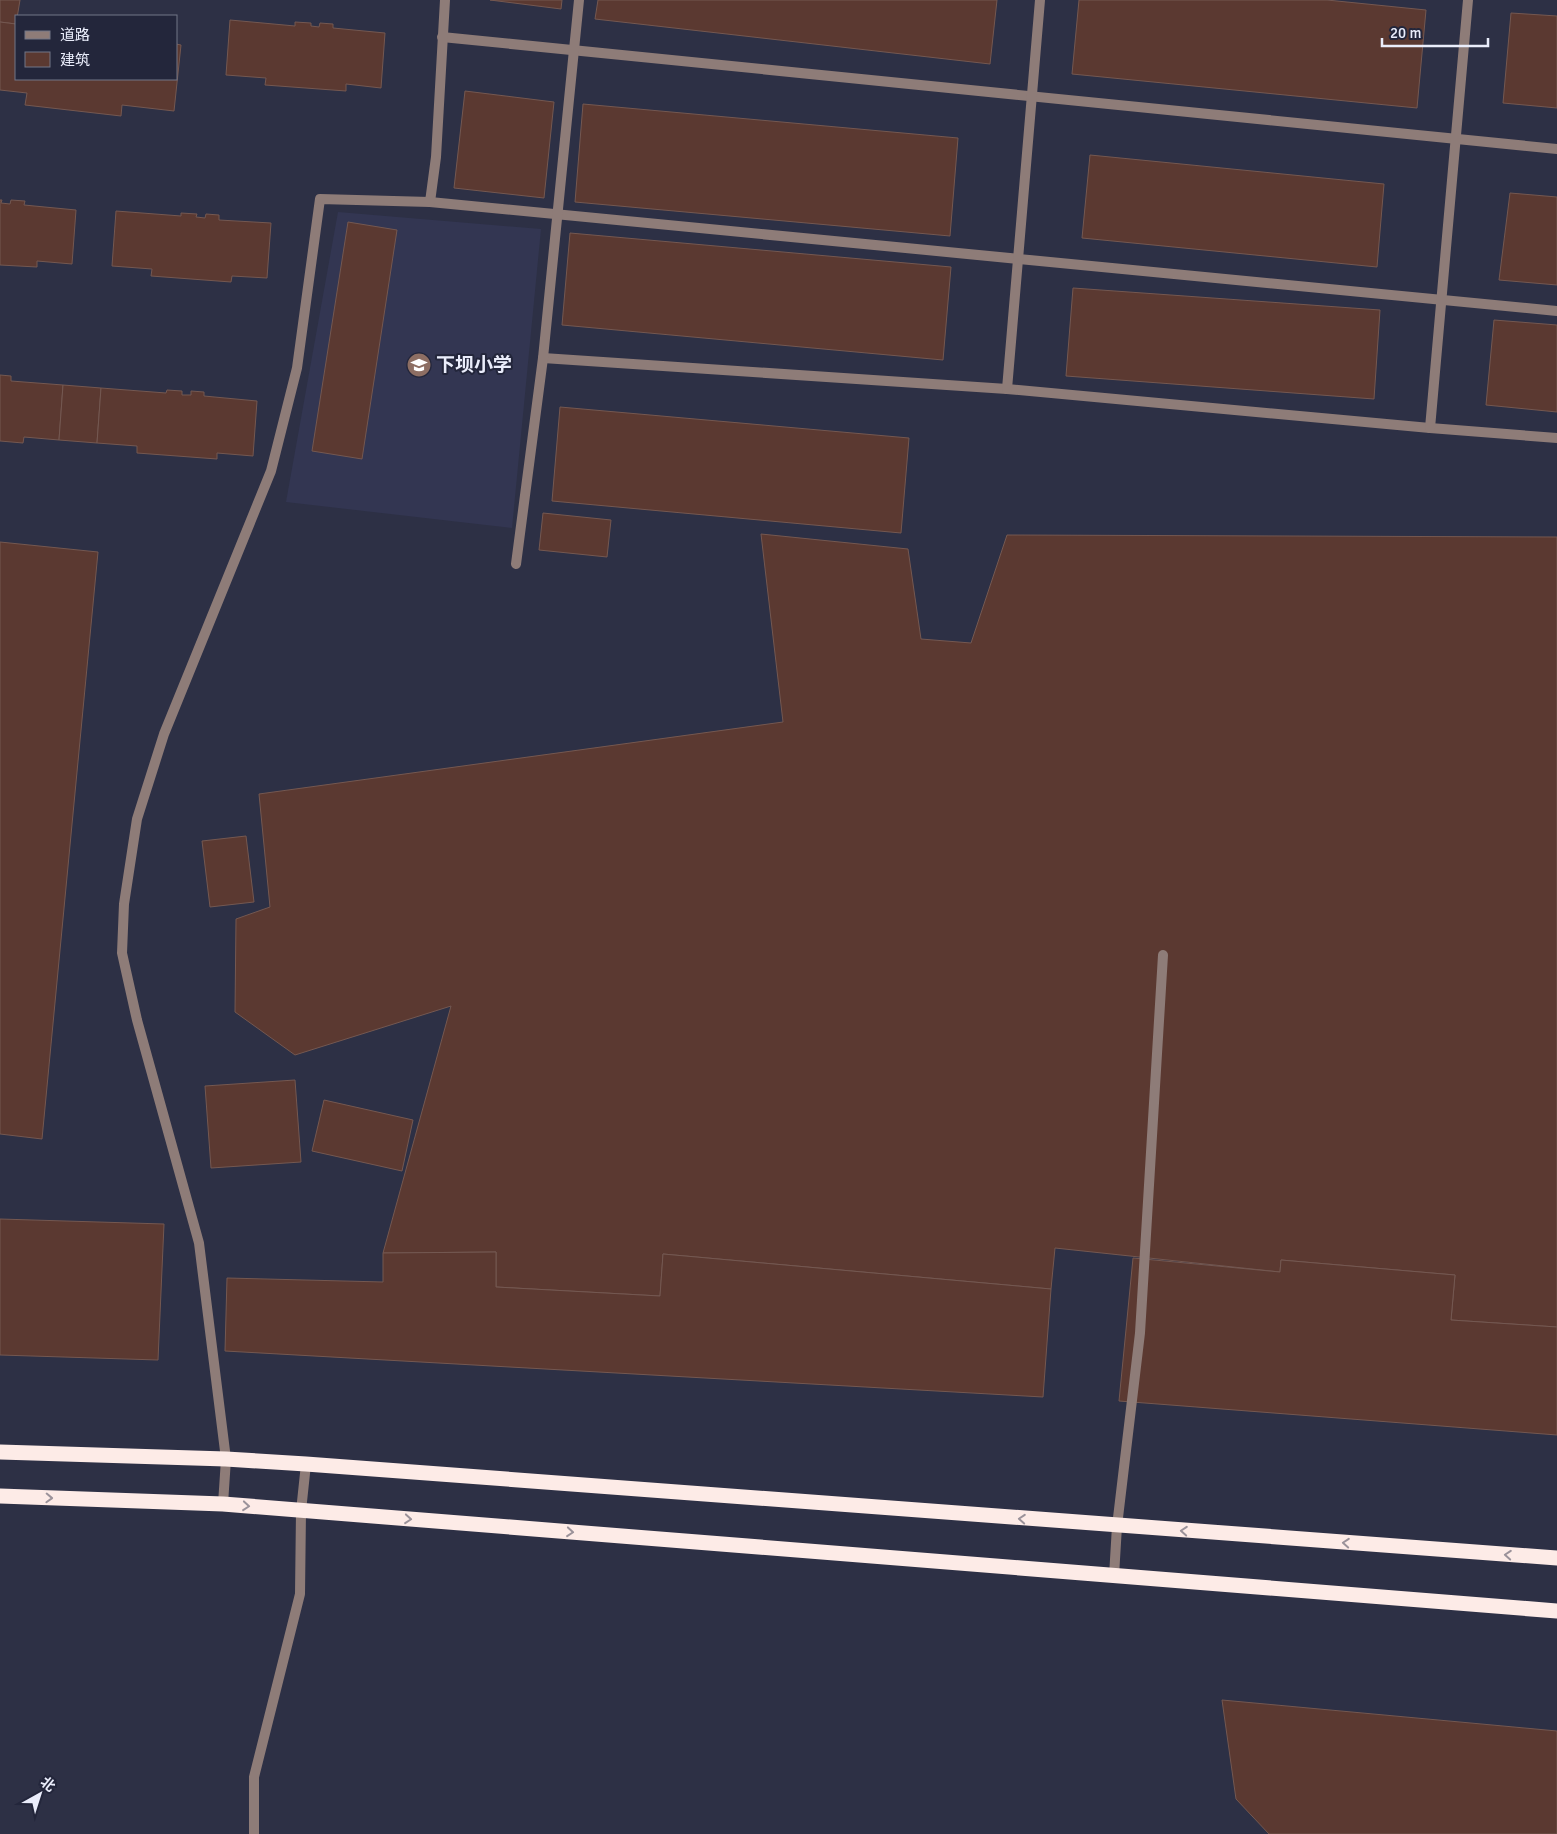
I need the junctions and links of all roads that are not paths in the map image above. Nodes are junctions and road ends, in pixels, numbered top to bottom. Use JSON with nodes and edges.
{"nodes":[{"id":1,"x":445,"y":0,"type":"edge"},
{"id":2,"x":579,"y":0,"type":"edge"},
{"id":3,"x":1040,"y":0,"type":"edge"},
{"id":4,"x":1468,"y":0,"type":"edge"},
{"id":5,"x":442,"y":37,"type":"junction"},
{"id":6,"x":574,"y":50,"type":"junction"},
{"id":7,"x":1032,"y":97,"type":"junction"},
{"id":8,"x":1456,"y":139,"type":"junction"},
{"id":9,"x":1557,"y":149,"type":"edge"},
{"id":10,"x":430,"y":202,"type":"junction"},
{"id":11,"x":558,"y":214,"type":"junction"},
{"id":12,"x":1018,"y":258,"type":"junction"},
{"id":13,"x":1442,"y":300,"type":"junction"},
{"id":14,"x":1557,"y":311,"type":"edge"},
{"id":15,"x":543,"y":358,"type":"junction"},
{"id":16,"x":1007,"y":389,"type":"junction"},
{"id":17,"x":1430,"y":428,"type":"junction"},
{"id":18,"x":1557,"y":438,"type":"edge"},
{"id":19,"x":516,"y":564,"type":"dead end"},
{"id":20,"x":1163,"y":955,"type":"dead end"},
{"id":21,"x":0,"y":1452,"type":"edge"},
{"id":22,"x":226,"y":1459,"type":"junction"},
{"id":23,"x":306,"y":1464,"type":"junction"},
{"id":24,"x":0,"y":1496,"type":"edge"},
{"id":25,"x":223,"y":1504,"type":"junction"},
{"id":26,"x":302,"y":1511,"type":"junction"},
{"id":27,"x":1117,"y":1526,"type":"junction"},
{"id":28,"x":1557,"y":1558,"type":"edge"},
{"id":29,"x":1114,"y":1576,"type":"junction"},
{"id":30,"x":1557,"y":1611,"type":"edge"},
{"id":31,"x":254,"y":1834,"type":"edge"}],
"edges":[{"from":1,"to":5,"type":"street"},
{"from":2,"to":6,"type":"street"},
{"from":3,"to":7,"type":"street"},
{"from":4,"to":8,"type":"street"},
{"from":5,"to":6,"type":"street"},
{"from":5,"to":10,"type":"street"},
{"from":6,"to":7,"type":"street"},
{"from":6,"to":11,"type":"street"},
{"from":7,"to":8,"type":"street"},
{"from":7,"to":12,"type":"street"},
{"from":8,"to":9,"type":"street"},
{"from":8,"to":13,"type":"street"},
{"from":10,"to":11,"type":"street"},
{"from":10,"to":22,"type":"street"},
{"from":11,"to":12,"type":"street"},
{"from":11,"to":15,"type":"street"},
{"from":12,"to":13,"type":"street"},
{"from":12,"to":16,"type":"street"},
{"from":13,"to":14,"type":"street"},
{"from":13,"to":17,"type":"street"},
{"from":15,"to":16,"type":"street"},
{"from":15,"to":19,"type":"street"},
{"from":16,"to":17,"type":"street"},
{"from":17,"to":18,"type":"street"},
{"from":20,"to":27,"type":"street"},
{"from":21,"to":22,"type":"highway"},
{"from":22,"to":23,"type":"highway"},
{"from":22,"to":25,"type":"street"},
{"from":23,"to":26,"type":"street"},
{"from":27,"to":23,"type":"highway","one_way":true},
{"from":24,"to":25,"type":"highway","one_way":true},
{"from":25,"to":26,"type":"highway","one_way":true},
{"from":26,"to":29,"type":"highway","one_way":true},
{"from":26,"to":31,"type":"street"},
{"from":28,"to":27,"type":"highway","one_way":true},
{"from":27,"to":29,"type":"street"},
{"from":29,"to":30,"type":"highway"}]}
